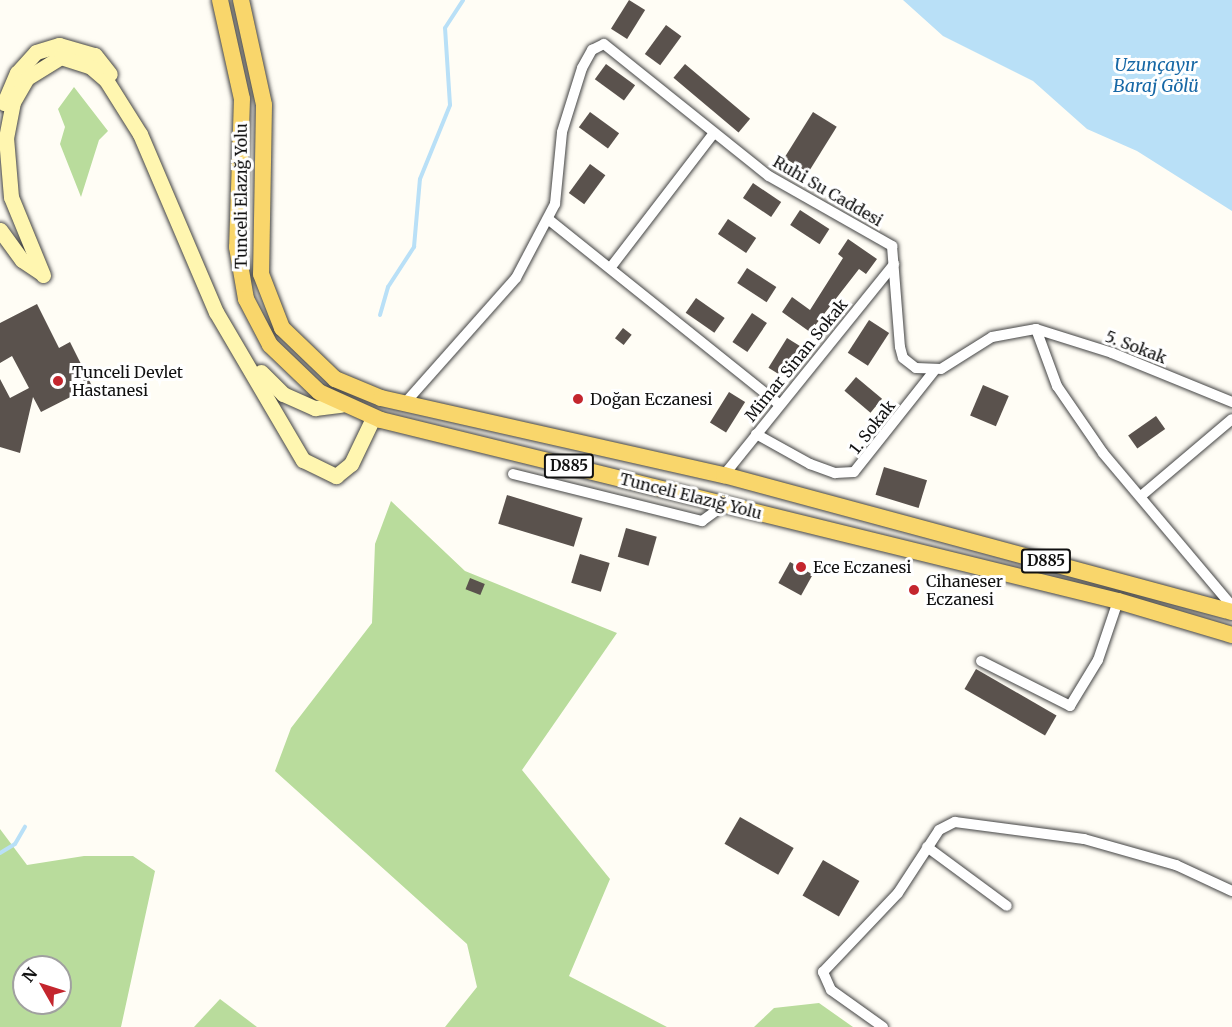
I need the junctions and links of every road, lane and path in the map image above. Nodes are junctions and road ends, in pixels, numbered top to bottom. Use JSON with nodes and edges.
{"nodes":[{"id":1,"x":220,"y":0,"type":"edge"},
{"id":2,"x":241,"y":0,"type":"edge"},
{"id":3,"x":0,"y":118,"type":"edge"},
{"id":4,"x":714,"y":134,"type":"junction"},
{"id":5,"x":548,"y":219,"type":"junction"},
{"id":6,"x":0,"y":230,"type":"edge"},
{"id":7,"x":894,"y":264,"type":"junction"},
{"id":8,"x":611,"y":267,"type":"junction"},
{"id":9,"x":1031,"y":329,"type":"junction"},
{"id":10,"x":934,"y":371,"type":"junction"},
{"id":11,"x":1232,"y":402,"type":"edge"},
{"id":12,"x":405,"y":403,"type":"junction"},
{"id":13,"x":779,"y":404,"type":"junction"},
{"id":14,"x":341,"y":405,"type":"junction"},
{"id":15,"x":373,"y":418,"type":"junction"},
{"id":16,"x":1232,"y":419,"type":"edge"},
{"id":17,"x":756,"y":434,"type":"junction"},
{"id":18,"x":513,"y":474,"type":"dead end"},
{"id":19,"x":724,"y":476,"type":"junction"},
{"id":20,"x":1141,"y":496,"type":"junction"},
{"id":21,"x":725,"y":504,"type":"junction"},
{"id":22,"x":1118,"y":601,"type":"junction"},
{"id":23,"x":1232,"y":606,"type":"edge"},
{"id":24,"x":1232,"y":612,"type":"edge"},
{"id":25,"x":1232,"y":635,"type":"edge"},
{"id":26,"x":981,"y":661,"type":"dead end"},
{"id":27,"x":927,"y":847,"type":"junction"},
{"id":28,"x":1232,"y":891,"type":"edge"},
{"id":29,"x":1007,"y":906,"type":"dead end"},
{"id":30,"x":883,"y":1027,"type":"edge"}],
"edges":[{"from":1,"to":14,"type":"main road","name":"Tunceli Elazığ Yolu","number":"D885"},
{"from":2,"to":12,"type":"main road","name":"Tunceli Elazığ Yolu","number":"D885"},
{"from":3,"to":14,"type":"street"},
{"from":4,"to":5,"type":"street","name":"Ruhi Su Caddesi"},
{"from":4,"to":7,"type":"street","name":"Ruhi Su Caddesi"},
{"from":4,"to":8,"type":"street"},
{"from":5,"to":8,"type":"street"},
{"from":5,"to":12,"type":"street"},
{"from":6,"to":15,"type":"street"},
{"from":7,"to":10,"type":"street","name":"Ruhi Su Caddesi"},
{"from":7,"to":13,"type":"street","name":"Mimar Sinan Sokak"},
{"from":8,"to":13,"type":"street"},
{"from":9,"to":10,"type":"street"},
{"from":9,"to":11,"type":"street","name":"5. Sokak"},
{"from":9,"to":20,"type":"street"},
{"from":10,"to":17,"type":"street","name":"1. Sokak"},
{"from":12,"to":19,"type":"main road","name":"Tunceli Elazığ Yolu","number":"D885"},
{"from":13,"to":17,"type":"street","name":"Mimar Sinan Sokak"},
{"from":14,"to":15,"type":"main road","name":"Tunceli Elazığ Yolu","number":"D885"},
{"from":15,"to":21,"type":"main road","name":"Tunceli Elazığ Yolu","number":"D885"},
{"from":16,"to":20,"type":"street"},
{"from":17,"to":19,"type":"street","name":"Mimar Sinan Sokak"},
{"from":18,"to":21,"type":"street"},
{"from":19,"to":24,"type":"main road","name":"Tunceli Elazığ Yolu","number":"D885"},
{"from":20,"to":23,"type":"street"},
{"from":21,"to":22,"type":"main road","name":"Tunceli Elazığ Yolu","number":"D885"},
{"from":22,"to":25,"type":"main road","name":"Tunceli Elazığ Yolu","number":"D885"},
{"from":22,"to":26,"type":"street"},
{"from":27,"to":28,"type":"street"},
{"from":27,"to":29,"type":"street"},
{"from":27,"to":30,"type":"street"}]}
